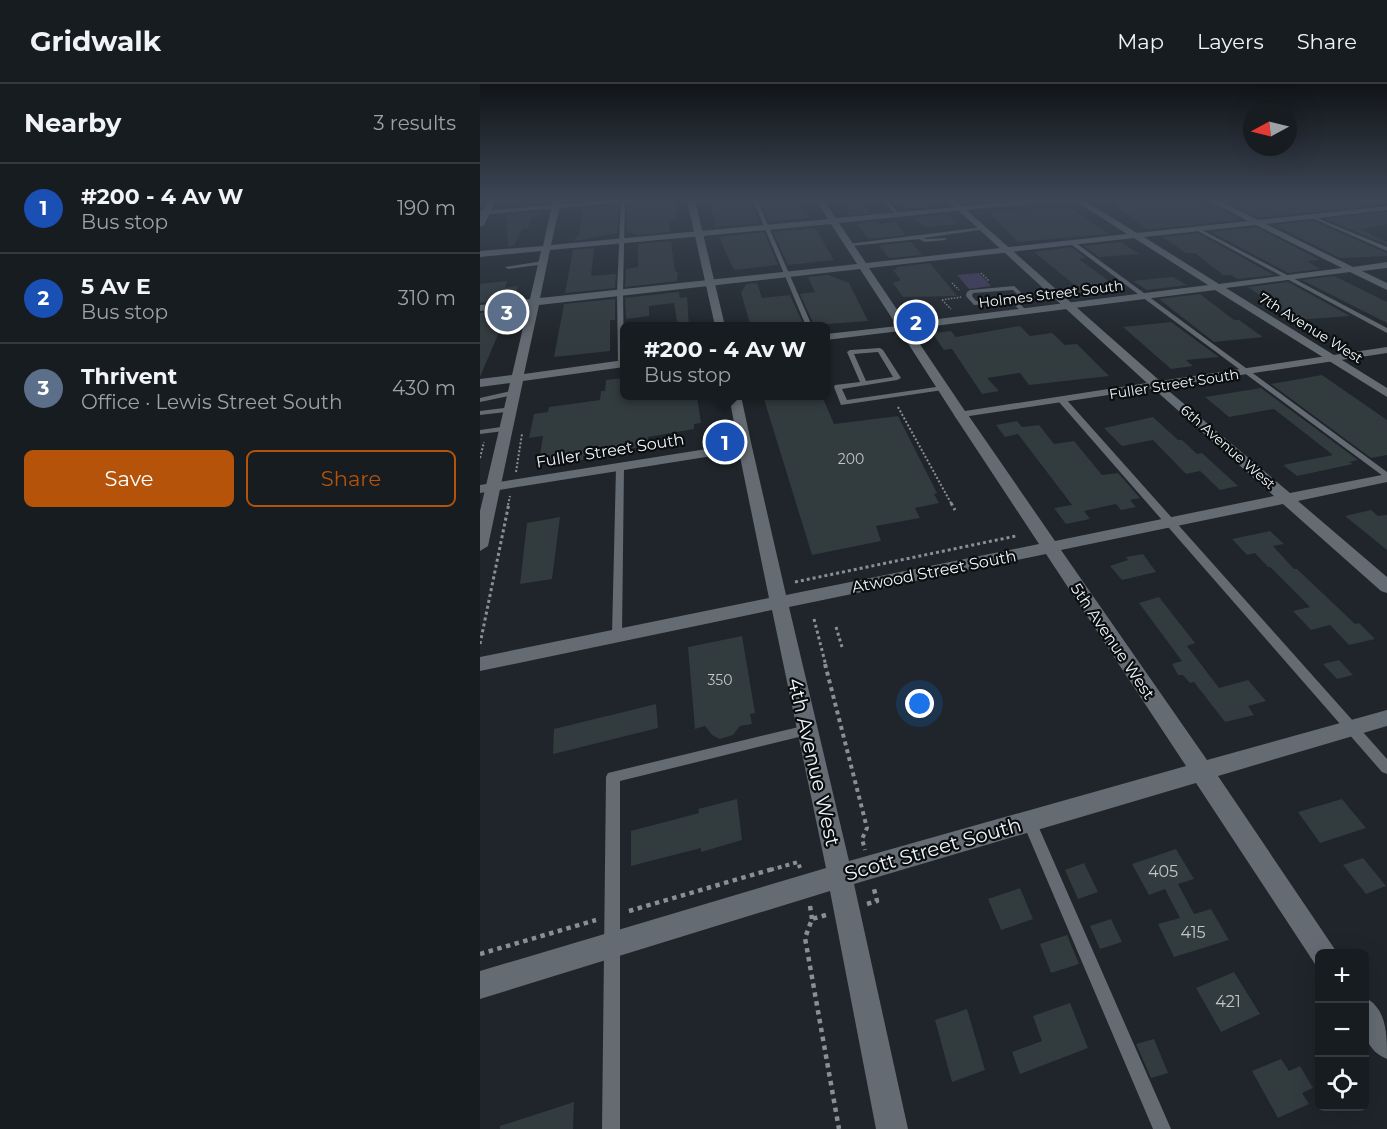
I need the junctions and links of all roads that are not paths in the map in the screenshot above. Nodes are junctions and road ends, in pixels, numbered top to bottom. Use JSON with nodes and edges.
{"nodes":[{"id":1,"x":548,"y":248,"type":"edge"},
{"id":2,"x":539,"y":249,"type":"edge"},
{"id":3,"x":621,"y":249,"type":"edge"},
{"id":4,"x":702,"y":249,"type":"edge"},
{"id":5,"x":775,"y":249,"type":"edge"},
{"id":6,"x":854,"y":249,"type":"edge"},
{"id":7,"x":1023,"y":249,"type":"edge"},
{"id":8,"x":1080,"y":249,"type":"edge"},
{"id":9,"x":1156,"y":249,"type":"edge"},
{"id":10,"x":1234,"y":249,"type":"edge"},
{"id":11,"x":1310,"y":249,"type":"edge"},
{"id":12,"x":1010,"y":250,"type":"junction"},
{"id":13,"x":480,"y":254,"type":"edge"},
{"id":14,"x":543,"y":263,"type":"junction"},
{"id":15,"x":865,"y":266,"type":"junction"},
{"id":16,"x":1387,"y":266,"type":"edge"},
{"id":17,"x":508,"y":267,"type":"dead end"},
{"id":18,"x":1352,"y":270,"type":"junction"},
{"id":19,"x":785,"y":275,"type":"junction"},
{"id":20,"x":1287,"y":278,"type":"junction"},
{"id":21,"x":709,"y":282,"type":"junction"},
{"id":22,"x":1387,"y":287,"type":"edge"},
{"id":23,"x":1218,"y":289,"type":"junction"},
{"id":24,"x":620,"y":292,"type":"junction"},
{"id":25,"x":1146,"y":297,"type":"junction"},
{"id":26,"x":1012,"y":300,"type":"junction"},
{"id":27,"x":532,"y":302,"type":"junction"},
{"id":28,"x":1069,"y":306,"type":"junction"},
{"id":29,"x":480,"y":308,"type":"edge"},
{"id":30,"x":1025,"y":312,"type":"junction"},
{"id":31,"x":621,"y":322,"type":"edge"},
{"id":32,"x":719,"y":322,"type":"edge"},
{"id":33,"x":807,"y":322,"type":"edge"},
{"id":34,"x":903,"y":327,"type":"junction"},
{"id":35,"x":1387,"y":331,"type":"edge"},
{"id":36,"x":830,"y":336,"type":"edge"},
{"id":37,"x":1387,"y":350,"type":"edge"},
{"id":38,"x":1333,"y":359,"type":"junction"},
{"id":39,"x":620,"y":364,"type":"edge"},
{"id":40,"x":1249,"y":372,"type":"junction"},
{"id":41,"x":520,"y":377,"type":"junction"},
{"id":42,"x":897,"y":378,"type":"junction"},
{"id":43,"x":480,"y":382,"type":"edge"},
{"id":44,"x":864,"y":383,"type":"junction"},
{"id":45,"x":1158,"y":386,"type":"junction"},
{"id":46,"x":943,"y":388,"type":"junction"},
{"id":47,"x":516,"y":392,"type":"junction"},
{"id":48,"x":1387,"y":393,"type":"edge"},
{"id":49,"x":906,"y":394,"type":"junction"},
{"id":50,"x":480,"y":400,"type":"edge"},
{"id":51,"x":736,"y":400,"type":"edge"},
{"id":52,"x":1062,"y":400,"type":"junction"},
{"id":53,"x":512,"y":409,"type":"junction"},
{"id":54,"x":480,"y":413,"type":"edge"},
{"id":55,"x":961,"y":415,"type":"junction"},
{"id":56,"x":508,"y":428,"type":"junction"},
{"id":57,"x":480,"y":432,"type":"edge"},
{"id":58,"x":745,"y":447,"type":"junction"},
{"id":59,"x":620,"y":467,"type":"junction"},
{"id":60,"x":1387,"y":477,"type":"edge"},
{"id":61,"x":487,"y":488,"type":"edge"},
{"id":62,"x":1288,"y":498,"type":"junction"},
{"id":63,"x":1171,"y":523,"type":"junction"},
{"id":64,"x":480,"y":546,"type":"edge"},
{"id":65,"x":1049,"y":548,"type":"junction"},
{"id":66,"x":1387,"y":588,"type":"edge"},
{"id":67,"x":779,"y":603,"type":"junction"},
{"id":68,"x":618,"y":635,"type":"junction"},
{"id":69,"x":480,"y":664,"type":"edge"},
{"id":70,"x":1387,"y":718,"type":"edge"},
{"id":71,"x":1351,"y":729,"type":"junction"},
{"id":72,"x":807,"y":730,"type":"junction"},
{"id":73,"x":1387,"y":768,"type":"edge"},
{"id":74,"x":1201,"y":772,"type":"junction"},
{"id":75,"x":1029,"y":821,"type":"junction"},
{"id":76,"x":840,"y":876,"type":"junction"},
{"id":77,"x":612,"y":945,"type":"junction"},
{"id":78,"x":1322,"y":949,"type":"edge"},
{"id":79,"x":480,"y":985,"type":"edge"},
{"id":80,"x":1369,"y":1017,"type":"edge"},
{"id":81,"x":1387,"y":1044,"type":"edge"},
{"id":82,"x":610,"y":1129,"type":"edge"},
{"id":83,"x":892,"y":1129,"type":"edge"},
{"id":84,"x":1162,"y":1129,"type":"edge"}],
"edges":[{"from":1,"to":14,"type":"street"},
{"from":2,"to":13,"type":"street"},
{"from":3,"to":24,"type":"lane"},
{"from":4,"to":21,"type":"street"},
{"from":5,"to":19,"type":"lane"},
{"from":6,"to":15,"type":"street","name":"5th Avenue West"},
{"from":7,"to":12,"type":"street"},
{"from":8,"to":25,"type":"lane"},
{"from":9,"to":23,"type":"street","name":"7th Avenue West"},
{"from":10,"to":20,"type":"lane"},
{"from":11,"to":18,"type":"street"},
{"from":12,"to":15,"type":"street"},
{"from":12,"to":28,"type":"street","name":"6th Avenue West"},
{"from":14,"to":17,"type":"lane"},
{"from":14,"to":27,"type":"street"},
{"from":15,"to":19,"type":"street"},
{"from":15,"to":34,"type":"street","name":"5th Avenue West"},
{"from":16,"to":18,"type":"street","name":"Holmes Street South"},
{"from":18,"to":20,"type":"street","name":"Holmes Street South"},
{"from":18,"to":22,"type":"street"},
{"from":19,"to":21,"type":"street"},
{"from":19,"to":33,"type":"lane"},
{"from":20,"to":23,"type":"street","name":"Holmes Street South"},
{"from":20,"to":35,"type":"lane"},
{"from":21,"to":24,"type":"street"},
{"from":21,"to":32,"type":"street"},
{"from":23,"to":25,"type":"street","name":"Holmes Street South"},
{"from":23,"to":38,"type":"street","name":"7th Avenue West"},
{"from":24,"to":27,"type":"street"},
{"from":24,"to":31,"type":"lane"},
{"from":25,"to":28,"type":"street","name":"Holmes Street South"},
{"from":25,"to":40,"type":"lane"},
{"from":26,"to":26,"type":"lane"},
{"from":26,"to":30,"type":"lane"},
{"from":27,"to":29,"type":"street"},
{"from":27,"to":41,"type":"street"},
{"from":28,"to":30,"type":"street","name":"Holmes Street South"},
{"from":28,"to":45,"type":"street","name":"6th Avenue West"},
{"from":30,"to":34,"type":"street","name":"Holmes Street South"},
{"from":34,"to":36,"type":"street","name":"Holmes Street South"},
{"from":34,"to":46,"type":"street","name":"5th Avenue West"},
{"from":37,"to":38,"type":"street","name":"Fuller Street South"},
{"from":38,"to":40,"type":"street","name":"Fuller Street South"},
{"from":38,"to":48,"type":"street","name":"7th Avenue West"},
{"from":39,"to":41,"type":"street"},
{"from":40,"to":45,"type":"street","name":"Fuller Street South"},
{"from":40,"to":60,"type":"lane"},
{"from":41,"to":43,"type":"street"},
{"from":41,"to":47,"type":"street"},
{"from":42,"to":44,"type":"lane"},
{"from":42,"to":44,"type":"lane"},
{"from":42,"to":49,"type":"lane"},
{"from":44,"to":49,"type":"lane"},
{"from":45,"to":52,"type":"street","name":"Fuller Street South"},
{"from":45,"to":62,"type":"street","name":"6th Avenue West"},
{"from":46,"to":49,"type":"lane"},
{"from":46,"to":55,"type":"street","name":"5th Avenue West"},
{"from":47,"to":50,"type":"lane"},
{"from":47,"to":53,"type":"street"},
{"from":51,"to":58,"type":"street","name":"4th Avenue West"},
{"from":52,"to":55,"type":"street","name":"Fuller Street South"},
{"from":52,"to":63,"type":"lane"},
{"from":53,"to":54,"type":"lane"},
{"from":53,"to":56,"type":"street"},
{"from":55,"to":65,"type":"street","name":"5th Avenue West"},
{"from":56,"to":57,"type":"lane"},
{"from":56,"to":61,"type":"street"},
{"from":58,"to":59,"type":"street","name":"Fuller Street South"},
{"from":58,"to":67,"type":"street","name":"4th Avenue West"},
{"from":59,"to":61,"type":"street","name":"Fuller Street South"},
{"from":59,"to":68,"type":"lane"},
{"from":60,"to":62,"type":"street","name":"Atwood Street South"},
{"from":61,"to":64,"type":"street"},
{"from":62,"to":63,"type":"street","name":"Atwood Street South"},
{"from":62,"to":66,"type":"street","name":"6th Avenue West"},
{"from":63,"to":65,"type":"street","name":"Atwood Street South"},
{"from":63,"to":71,"type":"lane"},
{"from":65,"to":67,"type":"street","name":"Atwood Street South"},
{"from":65,"to":74,"type":"street","name":"5th Avenue West"},
{"from":67,"to":68,"type":"street","name":"Atwood Street South"},
{"from":67,"to":72,"type":"street","name":"4th Avenue West"},
{"from":68,"to":69,"type":"street","name":"Atwood Street South"},
{"from":70,"to":71,"type":"street","name":"Scott Street South"},
{"from":71,"to":73,"type":"lane"},
{"from":71,"to":74,"type":"street","name":"Scott Street South"},
{"from":72,"to":76,"type":"street","name":"4th Avenue West"},
{"from":72,"to":77,"type":"lane"},
{"from":74,"to":75,"type":"street","name":"Scott Street South"},
{"from":74,"to":78,"type":"street","name":"5th Avenue West"},
{"from":75,"to":76,"type":"street","name":"Scott Street South"},
{"from":75,"to":84,"type":"lane"},
{"from":76,"to":77,"type":"street","name":"Scott Street South"},
{"from":76,"to":83,"type":"street","name":"4th Avenue West"},
{"from":77,"to":79,"type":"street","name":"Scott Street South"},
{"from":77,"to":82,"type":"lane"},
{"from":80,"to":81,"type":"street"}]}
